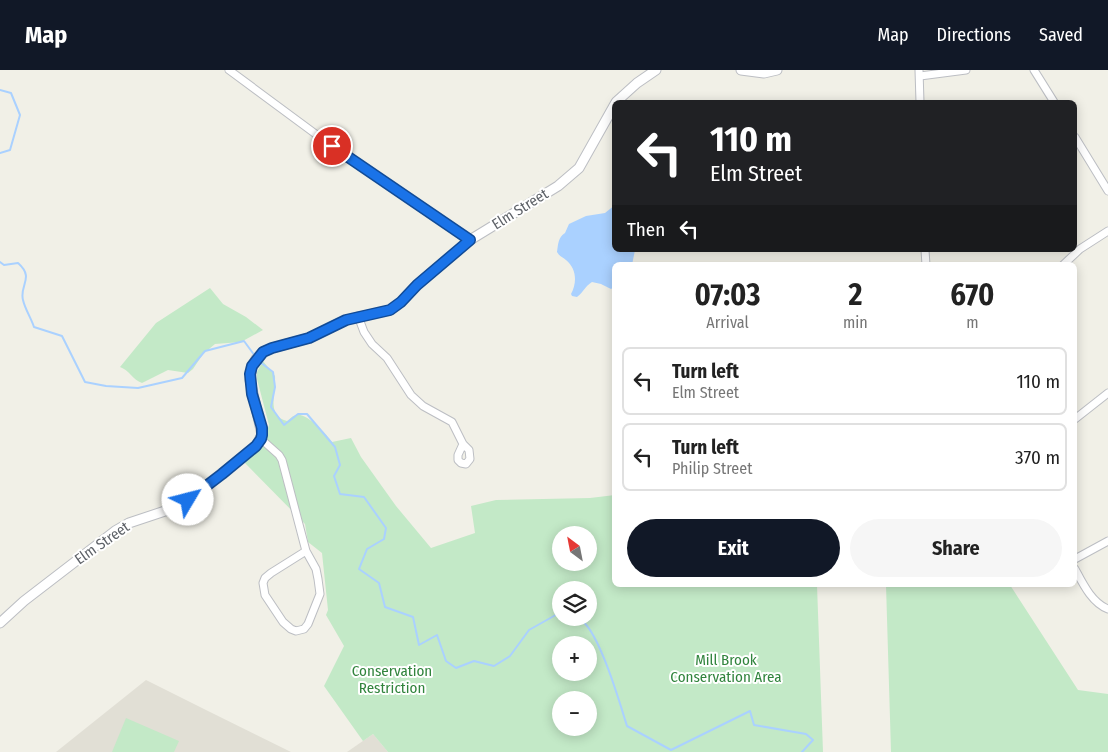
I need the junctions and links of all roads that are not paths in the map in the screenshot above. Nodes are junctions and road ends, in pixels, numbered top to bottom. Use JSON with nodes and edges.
{"nodes":[{"id":1,"x":229,"y":70,"type":"edge"},
{"id":2,"x":656,"y":70,"type":"edge"},
{"id":3,"x":741,"y":70,"type":"edge"},
{"id":4,"x":777,"y":70,"type":"edge"},
{"id":5,"x":966,"y":70,"type":"edge"},
{"id":6,"x":1034,"y":70,"type":"edge"},
{"id":7,"x":919,"y":73,"type":"edge"},
{"id":8,"x":619,"y":100,"type":"edge"},
{"id":9,"x":920,"y":100,"type":"edge"},
{"id":10,"x":1053,"y":100,"type":"edge"},
{"id":11,"x":612,"y":110,"type":"edge"},
{"id":12,"x":1077,"y":140,"type":"edge"},
{"id":13,"x":1108,"y":191,"type":"edge"},
{"id":14,"x":1108,"y":231,"type":"edge"},
{"id":15,"x":470,"y":240,"type":"junction"},
{"id":16,"x":1077,"y":252,"type":"edge"},
{"id":17,"x":1077,"y":252,"type":"edge"},
{"id":18,"x":1066,"y":262,"type":"edge"},
{"id":19,"x":358,"y":316,"type":"junction"},
{"id":20,"x":1108,"y":393,"type":"edge"},
{"id":21,"x":1077,"y":417,"type":"edge"},
{"id":22,"x":261,"y":439,"type":"junction"},
{"id":23,"x":462,"y":444,"type":"dead end"},
{"id":24,"x":1108,"y":541,"type":"edge"},
{"id":25,"x":306,"y":551,"type":"junction"},
{"id":26,"x":1077,"y":558,"type":"edge"},
{"id":27,"x":1077,"y":572,"type":"edge"},
{"id":28,"x":1108,"y":609,"type":"edge"},
{"id":29,"x":0,"y":623,"type":"edge"}],
"edges":[{"from":1,"to":15,"type":"street"},
{"from":2,"to":8,"type":"street","name":"Elm Street"},
{"from":3,"to":4,"type":"street"},
{"from":5,"to":7,"type":"street"},
{"from":6,"to":10,"type":"street"},
{"from":7,"to":9,"type":"street"},
{"from":11,"to":15,"type":"street","name":"Elm Street"},
{"from":12,"to":13,"type":"street"},
{"from":14,"to":17,"type":"street"},
{"from":15,"to":19,"type":"street","name":"Elm Street"},
{"from":16,"to":18,"type":"street"},
{"from":19,"to":22,"type":"street","name":"Elm Street"},
{"from":19,"to":23,"type":"street"},
{"from":20,"to":21,"type":"street"},
{"from":22,"to":25,"type":"street"},
{"from":22,"to":29,"type":"street","name":"Elm Street"},
{"from":24,"to":26,"type":"street"},
{"from":25,"to":25,"type":"street"},
{"from":27,"to":28,"type":"street"}]}
